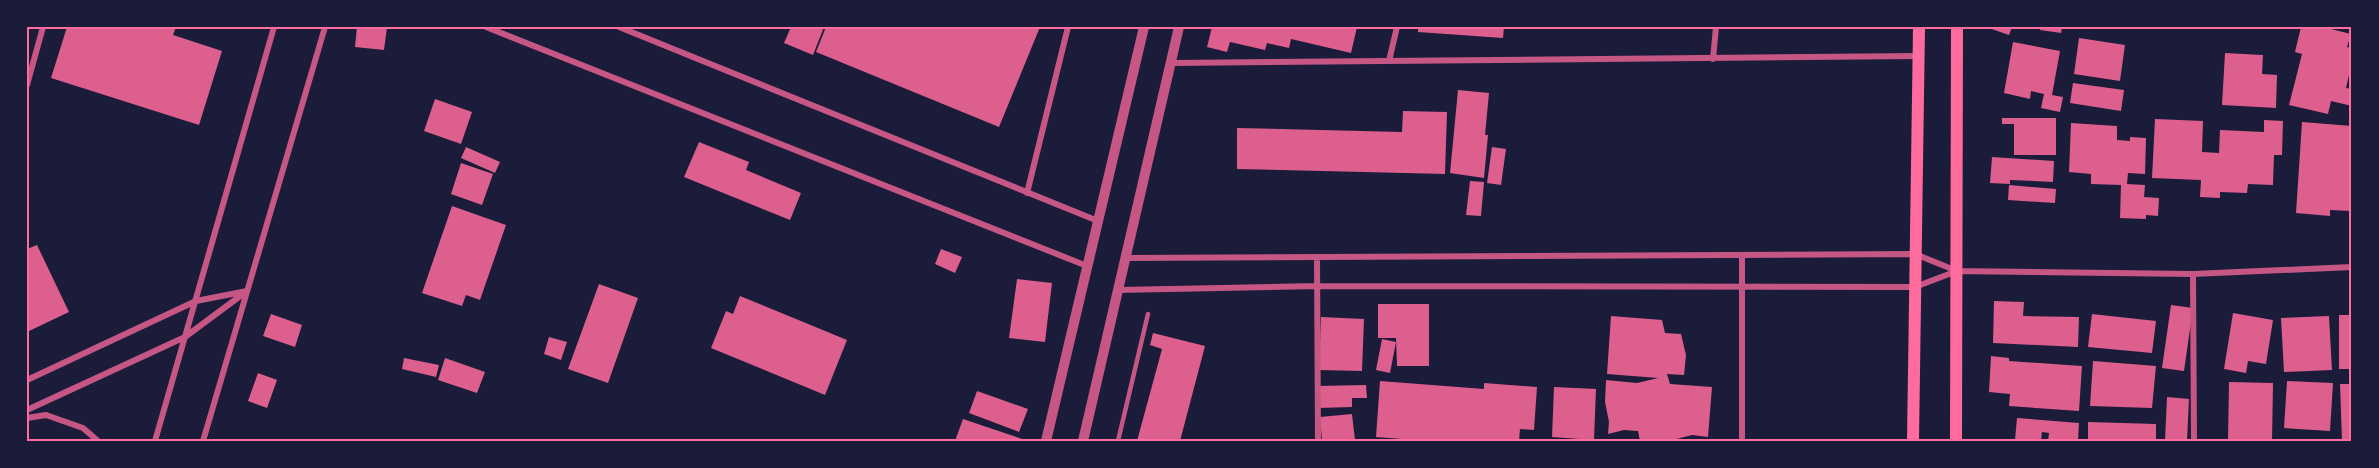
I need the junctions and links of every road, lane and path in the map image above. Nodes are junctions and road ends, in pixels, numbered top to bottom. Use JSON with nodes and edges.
{"nodes":[{"id":1,"x":43,"y":27,"type":"edge"},
{"id":2,"x":274,"y":27,"type":"edge"},
{"id":3,"x":325,"y":27,"type":"edge"},
{"id":4,"x":486,"y":27,"type":"edge"},
{"id":5,"x":619,"y":27,"type":"edge"},
{"id":6,"x":1068,"y":27,"type":"edge"},
{"id":7,"x":1144,"y":27,"type":"edge"},
{"id":8,"x":1179,"y":27,"type":"edge"},
{"id":9,"x":1397,"y":27,"type":"edge"},
{"id":10,"x":1716,"y":27,"type":"edge"},
{"id":11,"x":1919,"y":27,"type":"edge"},
{"id":12,"x":1957,"y":27,"type":"edge"},
{"id":13,"x":1918,"y":56,"type":"junction"},
{"id":14,"x":1713,"y":58,"type":"junction"},
{"id":15,"x":1389,"y":61,"type":"junction"},
{"id":16,"x":1171,"y":63,"type":"junction"},
{"id":17,"x":27,"y":86,"type":"edge"},
{"id":18,"x":1027,"y":193,"type":"junction"},
{"id":19,"x":1098,"y":221,"type":"junction"},
{"id":20,"x":1915,"y":254,"type":"junction"},
{"id":21,"x":1742,"y":255,"type":"junction"},
{"id":22,"x":1317,"y":257,"type":"junction"},
{"id":23,"x":1125,"y":258,"type":"junction"},
{"id":24,"x":1087,"y":266,"type":"junction"},
{"id":25,"x":2352,"y":267,"type":"edge"},
{"id":26,"x":1957,"y":271,"type":"junction"},
{"id":27,"x":2193,"y":274,"type":"junction"},
{"id":28,"x":1317,"y":286,"type":"junction"},
{"id":29,"x":1742,"y":286,"type":"junction"},
{"id":30,"x":1915,"y":287,"type":"junction"},
{"id":31,"x":1118,"y":290,"type":"junction"},
{"id":32,"x":247,"y":291,"type":"junction"},
{"id":33,"x":196,"y":301,"type":"junction"},
{"id":34,"x":1148,"y":314,"type":"dead end"},
{"id":35,"x":185,"y":337,"type":"junction"},
{"id":36,"x":27,"y":380,"type":"edge"},
{"id":37,"x":27,"y":410,"type":"edge"},
{"id":38,"x":27,"y":418,"type":"edge"},
{"id":39,"x":98,"y":441,"type":"edge"},
{"id":40,"x":155,"y":441,"type":"edge"},
{"id":41,"x":203,"y":441,"type":"edge"},
{"id":42,"x":1046,"y":441,"type":"edge"},
{"id":43,"x":1083,"y":441,"type":"edge"},
{"id":44,"x":1118,"y":441,"type":"edge"},
{"id":45,"x":1318,"y":441,"type":"edge"},
{"id":46,"x":1742,"y":441,"type":"edge"},
{"id":47,"x":1913,"y":441,"type":"edge"},
{"id":48,"x":1956,"y":441,"type":"edge"},
{"id":49,"x":2194,"y":441,"type":"edge"}],
"edges":[{"from":1,"to":17,"type":"street"},
{"from":2,"to":33,"type":"street"},
{"from":3,"to":32,"type":"street"},
{"from":4,"to":24,"type":"street"},
{"from":5,"to":18,"type":"street"},
{"from":6,"to":18,"type":"street"},
{"from":7,"to":19,"type":"street"},
{"from":8,"to":16,"type":"street"},
{"from":9,"to":15,"type":"street"},
{"from":10,"to":14,"type":"street"},
{"from":11,"to":13,"type":"main road"},
{"from":12,"to":26,"type":"main road"},
{"from":13,"to":14,"type":"street"},
{"from":13,"to":20,"type":"main road"},
{"from":14,"to":15,"type":"street"},
{"from":15,"to":16,"type":"street"},
{"from":16,"to":23,"type":"street"},
{"from":18,"to":19,"type":"street"},
{"from":19,"to":24,"type":"street"},
{"from":20,"to":21,"type":"street"},
{"from":20,"to":26,"type":"street"},
{"from":20,"to":30,"type":"main road"},
{"from":21,"to":22,"type":"street"},
{"from":21,"to":29,"type":"street"},
{"from":22,"to":23,"type":"street"},
{"from":22,"to":28,"type":"street"},
{"from":23,"to":31,"type":"street"},
{"from":24,"to":42,"type":"street"},
{"from":25,"to":27,"type":"street"},
{"from":26,"to":27,"type":"street"},
{"from":26,"to":30,"type":"street"},
{"from":26,"to":48,"type":"main road"},
{"from":27,"to":49,"type":"street"},
{"from":28,"to":29,"type":"street"},
{"from":28,"to":31,"type":"street"},
{"from":28,"to":45,"type":"street"},
{"from":29,"to":30,"type":"street"},
{"from":29,"to":46,"type":"street"},
{"from":30,"to":47,"type":"main road"},
{"from":31,"to":43,"type":"street"},
{"from":32,"to":33,"type":"street"},
{"from":32,"to":35,"type":"street"},
{"from":32,"to":41,"type":"street"},
{"from":33,"to":35,"type":"street"},
{"from":33,"to":36,"type":"street"},
{"from":34,"to":44,"type":"lane"},
{"from":35,"to":37,"type":"street"},
{"from":35,"to":40,"type":"street"},
{"from":38,"to":39,"type":"street"}]}
